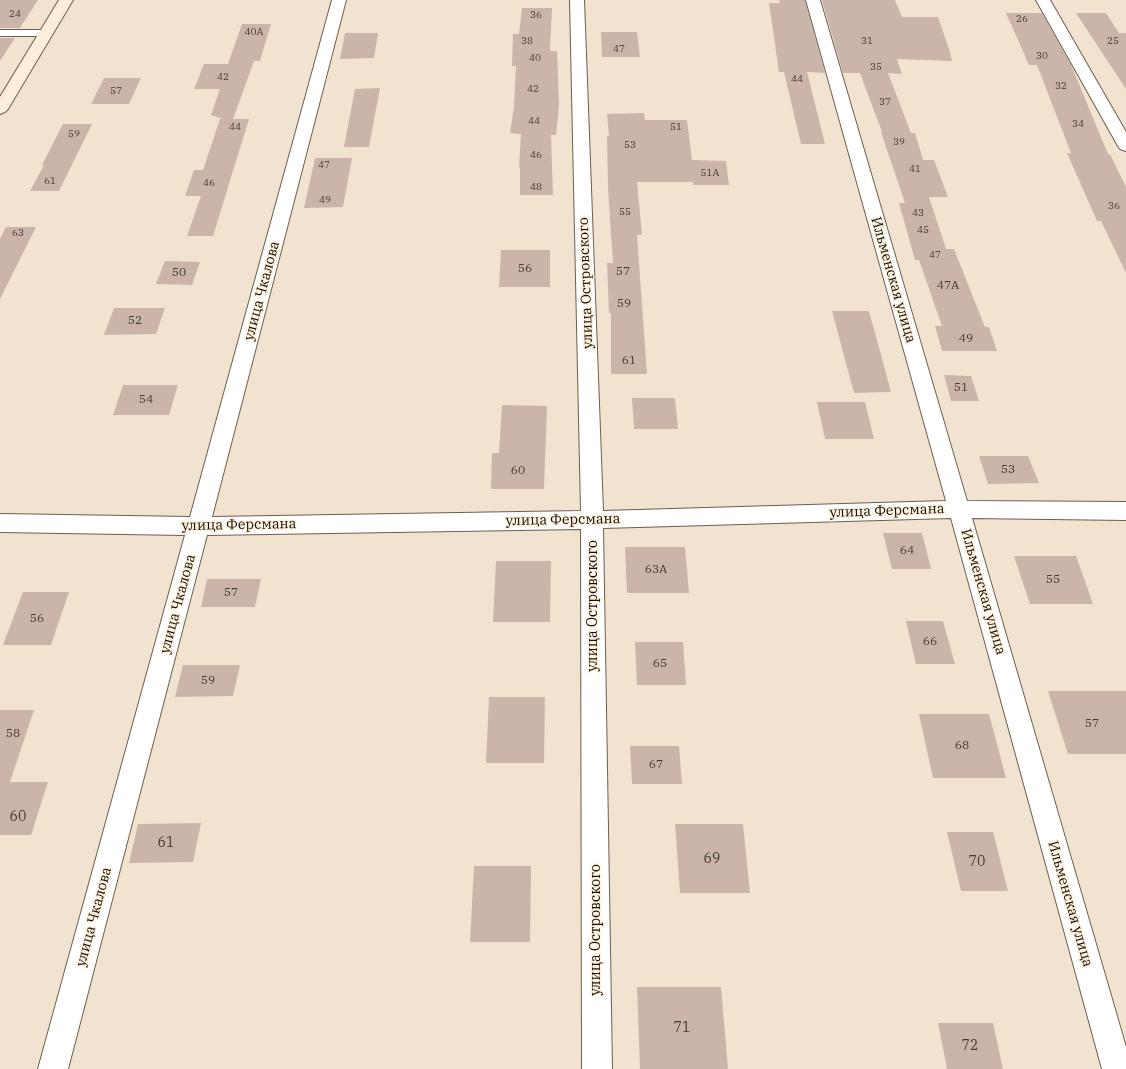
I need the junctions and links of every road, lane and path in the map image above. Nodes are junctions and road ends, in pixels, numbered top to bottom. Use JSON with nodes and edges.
{"nodes":[{"id":1,"x":66,"y":0,"type":"edge"},
{"id":2,"x":339,"y":0,"type":"edge"},
{"id":3,"x":577,"y":0,"type":"edge"},
{"id":4,"x":813,"y":0,"type":"edge"},
{"id":5,"x":1043,"y":0,"type":"edge"},
{"id":6,"x":0,"y":33,"type":"edge"},
{"id":7,"x":45,"y":33,"type":"junction"},
{"id":8,"x":0,"y":109,"type":"edge"},
{"id":9,"x":1126,"y":146,"type":"edge"},
{"id":10,"x":959,"y":509,"type":"junction"},
{"id":11,"x":1126,"y":511,"type":"edge"},
{"id":12,"x":592,"y":520,"type":"junction"},
{"id":13,"x":1,"y":525,"type":"edge"},
{"id":14,"x":199,"y":526,"type":"junction"},
{"id":15,"x":53,"y":1069,"type":"edge"},
{"id":16,"x":597,"y":1069,"type":"edge"},
{"id":17,"x":1117,"y":1069,"type":"edge"}],
"edges":[{"from":1,"to":7,"type":"main road"},
{"from":2,"to":14,"type":"street","name":"улица Чкалова"},
{"from":3,"to":12,"type":"street","name":"улица Островского"},
{"from":4,"to":10,"type":"street","name":"Ильменская улица"},
{"from":5,"to":9,"type":"street"},
{"from":6,"to":7,"type":"lane"},
{"from":7,"to":8,"type":"main road"},
{"from":10,"to":11,"type":"street","name":"улица Ферсмана"},
{"from":10,"to":12,"type":"street","name":"улица Ферсмана"},
{"from":10,"to":17,"type":"street","name":"Ильменская улица"},
{"from":12,"to":14,"type":"street","name":"улица Ферсмана"},
{"from":12,"to":16,"type":"street","name":"улица Островского"},
{"from":13,"to":14,"type":"street","name":"улица Ферсмана"},
{"from":14,"to":15,"type":"street","name":"улица Чкалова"}]}
